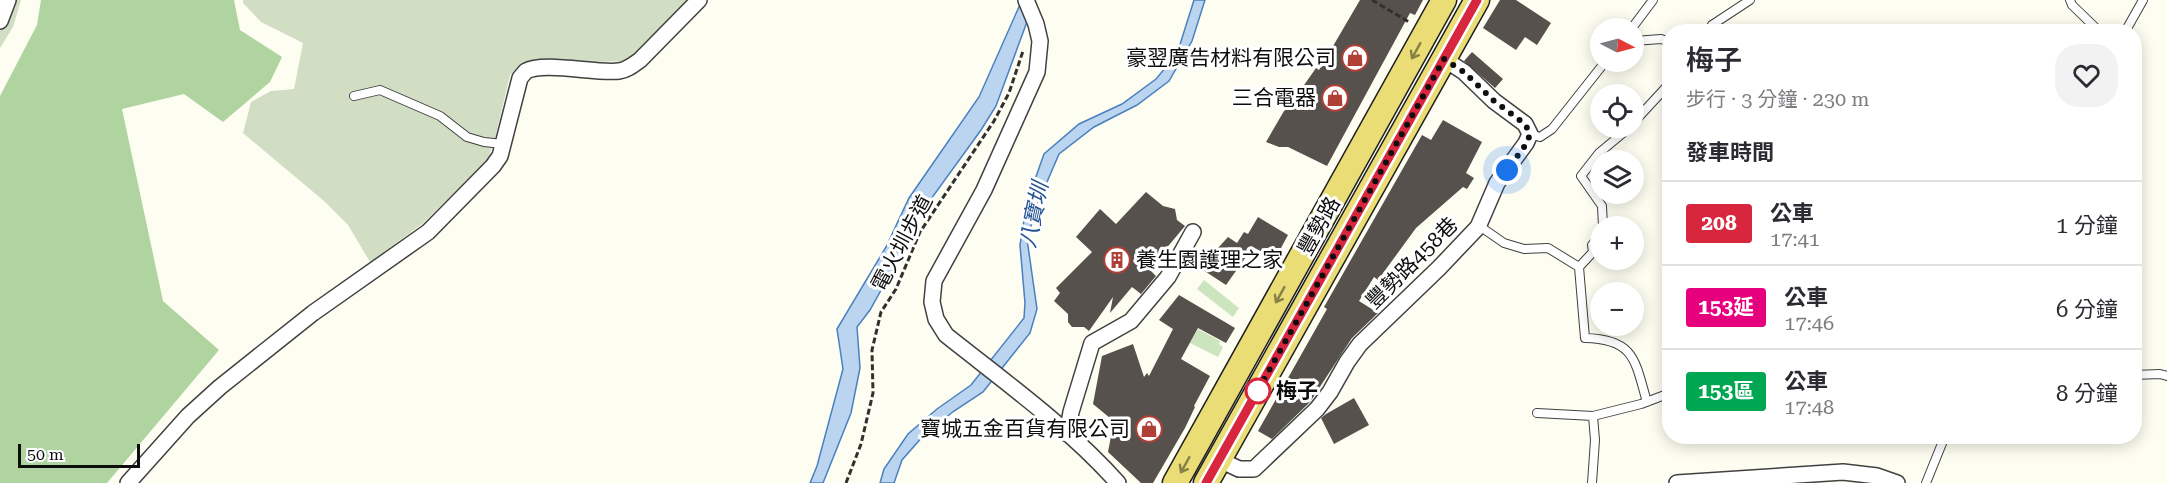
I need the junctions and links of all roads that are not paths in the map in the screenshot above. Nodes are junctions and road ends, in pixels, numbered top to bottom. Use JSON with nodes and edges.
{"nodes":[{"id":1,"x":8,"y":0,"type":"edge"},
{"id":2,"x":699,"y":0,"type":"edge"},
{"id":3,"x":1026,"y":0,"type":"edge"},
{"id":4,"x":1444,"y":0,"type":"edge"},
{"id":5,"x":1477,"y":0,"type":"edge"},
{"id":6,"x":1653,"y":0,"type":"edge"},
{"id":7,"x":1750,"y":0,"type":"edge"},
{"id":8,"x":2070,"y":0,"type":"edge"},
{"id":9,"x":2143,"y":0,"type":"edge"},
{"id":10,"x":1640,"y":18,"type":"edge"},
{"id":11,"x":0,"y":21,"type":"edge"},
{"id":12,"x":1714,"y":24,"type":"edge"},
{"id":13,"x":2092,"y":24,"type":"edge"},
{"id":14,"x":2130,"y":24,"type":"edge"},
{"id":15,"x":1662,"y":39,"type":"edge"},
{"id":16,"x":1644,"y":41,"type":"edge"},
{"id":17,"x":1444,"y":59,"type":"junction"},
{"id":18,"x":1597,"y":72,"type":"edge"},
{"id":19,"x":1662,"y":92,"type":"edge"},
{"id":20,"x":354,"y":96,"type":"dead end"},
{"id":21,"x":1644,"y":111,"type":"edge"},
{"id":22,"x":1530,"y":134,"type":"junction"},
{"id":23,"x":1617,"y":138,"type":"edge"},
{"id":24,"x":503,"y":144,"type":"junction"},
{"id":25,"x":1602,"y":216,"type":"edge"},
{"id":26,"x":1478,"y":225,"type":"junction"},
{"id":27,"x":1193,"y":232,"type":"dead end"},
{"id":28,"x":1590,"y":255,"type":"edge"},
{"id":29,"x":1579,"y":267,"type":"junction"},
{"id":30,"x":2142,"y":375,"type":"edge"},
{"id":31,"x":2167,"y":376,"type":"edge"},
{"id":32,"x":1662,"y":396,"type":"edge"},
{"id":33,"x":1647,"y":402,"type":"junction"},
{"id":34,"x":1537,"y":412,"type":"dead end"},
{"id":35,"x":1593,"y":416,"type":"junction"},
{"id":36,"x":1067,"y":434,"type":"junction"},
{"id":37,"x":1942,"y":444,"type":"edge"},
{"id":38,"x":1220,"y":460,"type":"junction"},
{"id":39,"x":128,"y":483,"type":"edge"},
{"id":40,"x":1118,"y":483,"type":"edge"},
{"id":41,"x":1175,"y":483,"type":"edge"},
{"id":42,"x":1206,"y":483,"type":"edge"},
{"id":43,"x":1592,"y":483,"type":"edge"},
{"id":44,"x":1677,"y":483,"type":"edge"},
{"id":45,"x":1898,"y":483,"type":"edge"},
{"id":46,"x":1926,"y":483,"type":"edge"}],
"edges":[{"from":1,"to":11,"type":"street"},
{"from":2,"to":24,"type":"street"},
{"from":3,"to":36,"type":"street"},
{"from":4,"to":41,"type":"main road","name":"豐勢路","one_way":true},
{"from":5,"to":17,"type":"main road","name":"豐勢路"},
{"from":6,"to":10,"type":"lane"},
{"from":7,"to":12,"type":"lane"},
{"from":8,"to":13,"type":"lane"},
{"from":9,"to":14,"type":"lane"},
{"from":15,"to":16,"type":"lane"},
{"from":17,"to":22,"type":"street"},
{"from":17,"to":38,"type":"main road","name":"豐勢路"},
{"from":18,"to":22,"type":"lane"},
{"from":19,"to":21,"type":"lane"},
{"from":20,"to":24,"type":"lane"},
{"from":22,"to":26,"type":"street","name":"豐勢路458巷"},
{"from":23,"to":25,"type":"lane"},
{"from":24,"to":39,"type":"street"},
{"from":26,"to":29,"type":"lane"},
{"from":26,"to":38,"type":"street","name":"豐勢路458巷"},
{"from":27,"to":36,"type":"street"},
{"from":28,"to":29,"type":"lane"},
{"from":29,"to":33,"type":"lane"},
{"from":30,"to":31,"type":"lane"},
{"from":32,"to":33,"type":"lane"},
{"from":33,"to":35,"type":"lane"},
{"from":34,"to":35,"type":"lane"},
{"from":35,"to":43,"type":"lane"},
{"from":36,"to":40,"type":"street"},
{"from":37,"to":46,"type":"lane"},
{"from":38,"to":42,"type":"main road","name":"豐勢路"},
{"from":44,"to":45,"type":"street"}]}
